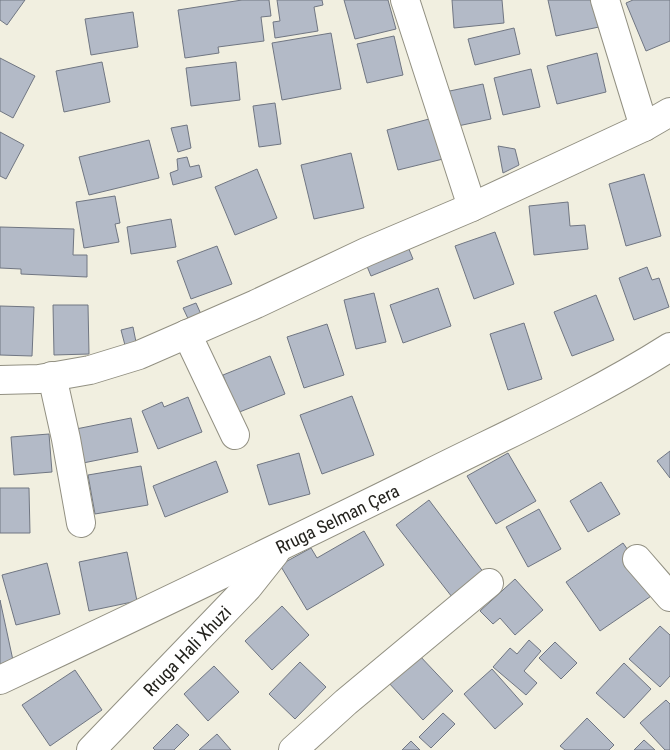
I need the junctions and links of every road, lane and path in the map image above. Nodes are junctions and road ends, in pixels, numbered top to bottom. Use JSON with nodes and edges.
{"nodes":[{"id":1,"x":405,"y":0,"type":"edge"},
{"id":2,"x":605,"y":0,"type":"edge"},
{"id":3,"x":670,"y":112,"type":"edge"},
{"id":4,"x":644,"y":127,"type":"junction"},
{"id":5,"x":472,"y":207,"type":"junction"},
{"id":6,"x":187,"y":334,"type":"junction"},
{"id":7,"x":670,"y":347,"type":"edge"},
{"id":8,"x":52,"y":376,"type":"junction"},
{"id":9,"x":0,"y":380,"type":"edge"},
{"id":10,"x":235,"y":435,"type":"dead end"},
{"id":11,"x":81,"y":523,"type":"dead end"},
{"id":12,"x":278,"y":548,"type":"junction"},
{"id":13,"x":637,"y":559,"type":"dead end"},
{"id":14,"x":490,"y":583,"type":"dead end"},
{"id":15,"x":670,"y":598,"type":"edge"},
{"id":16,"x":0,"y":680,"type":"edge"},
{"id":17,"x":91,"y":750,"type":"edge"},
{"id":18,"x":293,"y":750,"type":"edge"}],
"edges":[{"from":1,"to":5,"type":"street"},
{"from":2,"to":4,"type":"street"},
{"from":3,"to":4,"type":"street"},
{"from":4,"to":5,"type":"street"},
{"from":5,"to":6,"type":"street"},
{"from":6,"to":8,"type":"street"},
{"from":6,"to":10,"type":"street"},
{"from":7,"to":12,"type":"street","name":"Rruga Selman Çera"},
{"from":8,"to":9,"type":"street"},
{"from":8,"to":11,"type":"street"},
{"from":12,"to":16,"type":"street","name":"Rruga Selman Çera"},
{"from":12,"to":17,"type":"street","name":"Rruga Hali Xhuzi"},
{"from":13,"to":15,"type":"street"},
{"from":14,"to":18,"type":"street"}]}
